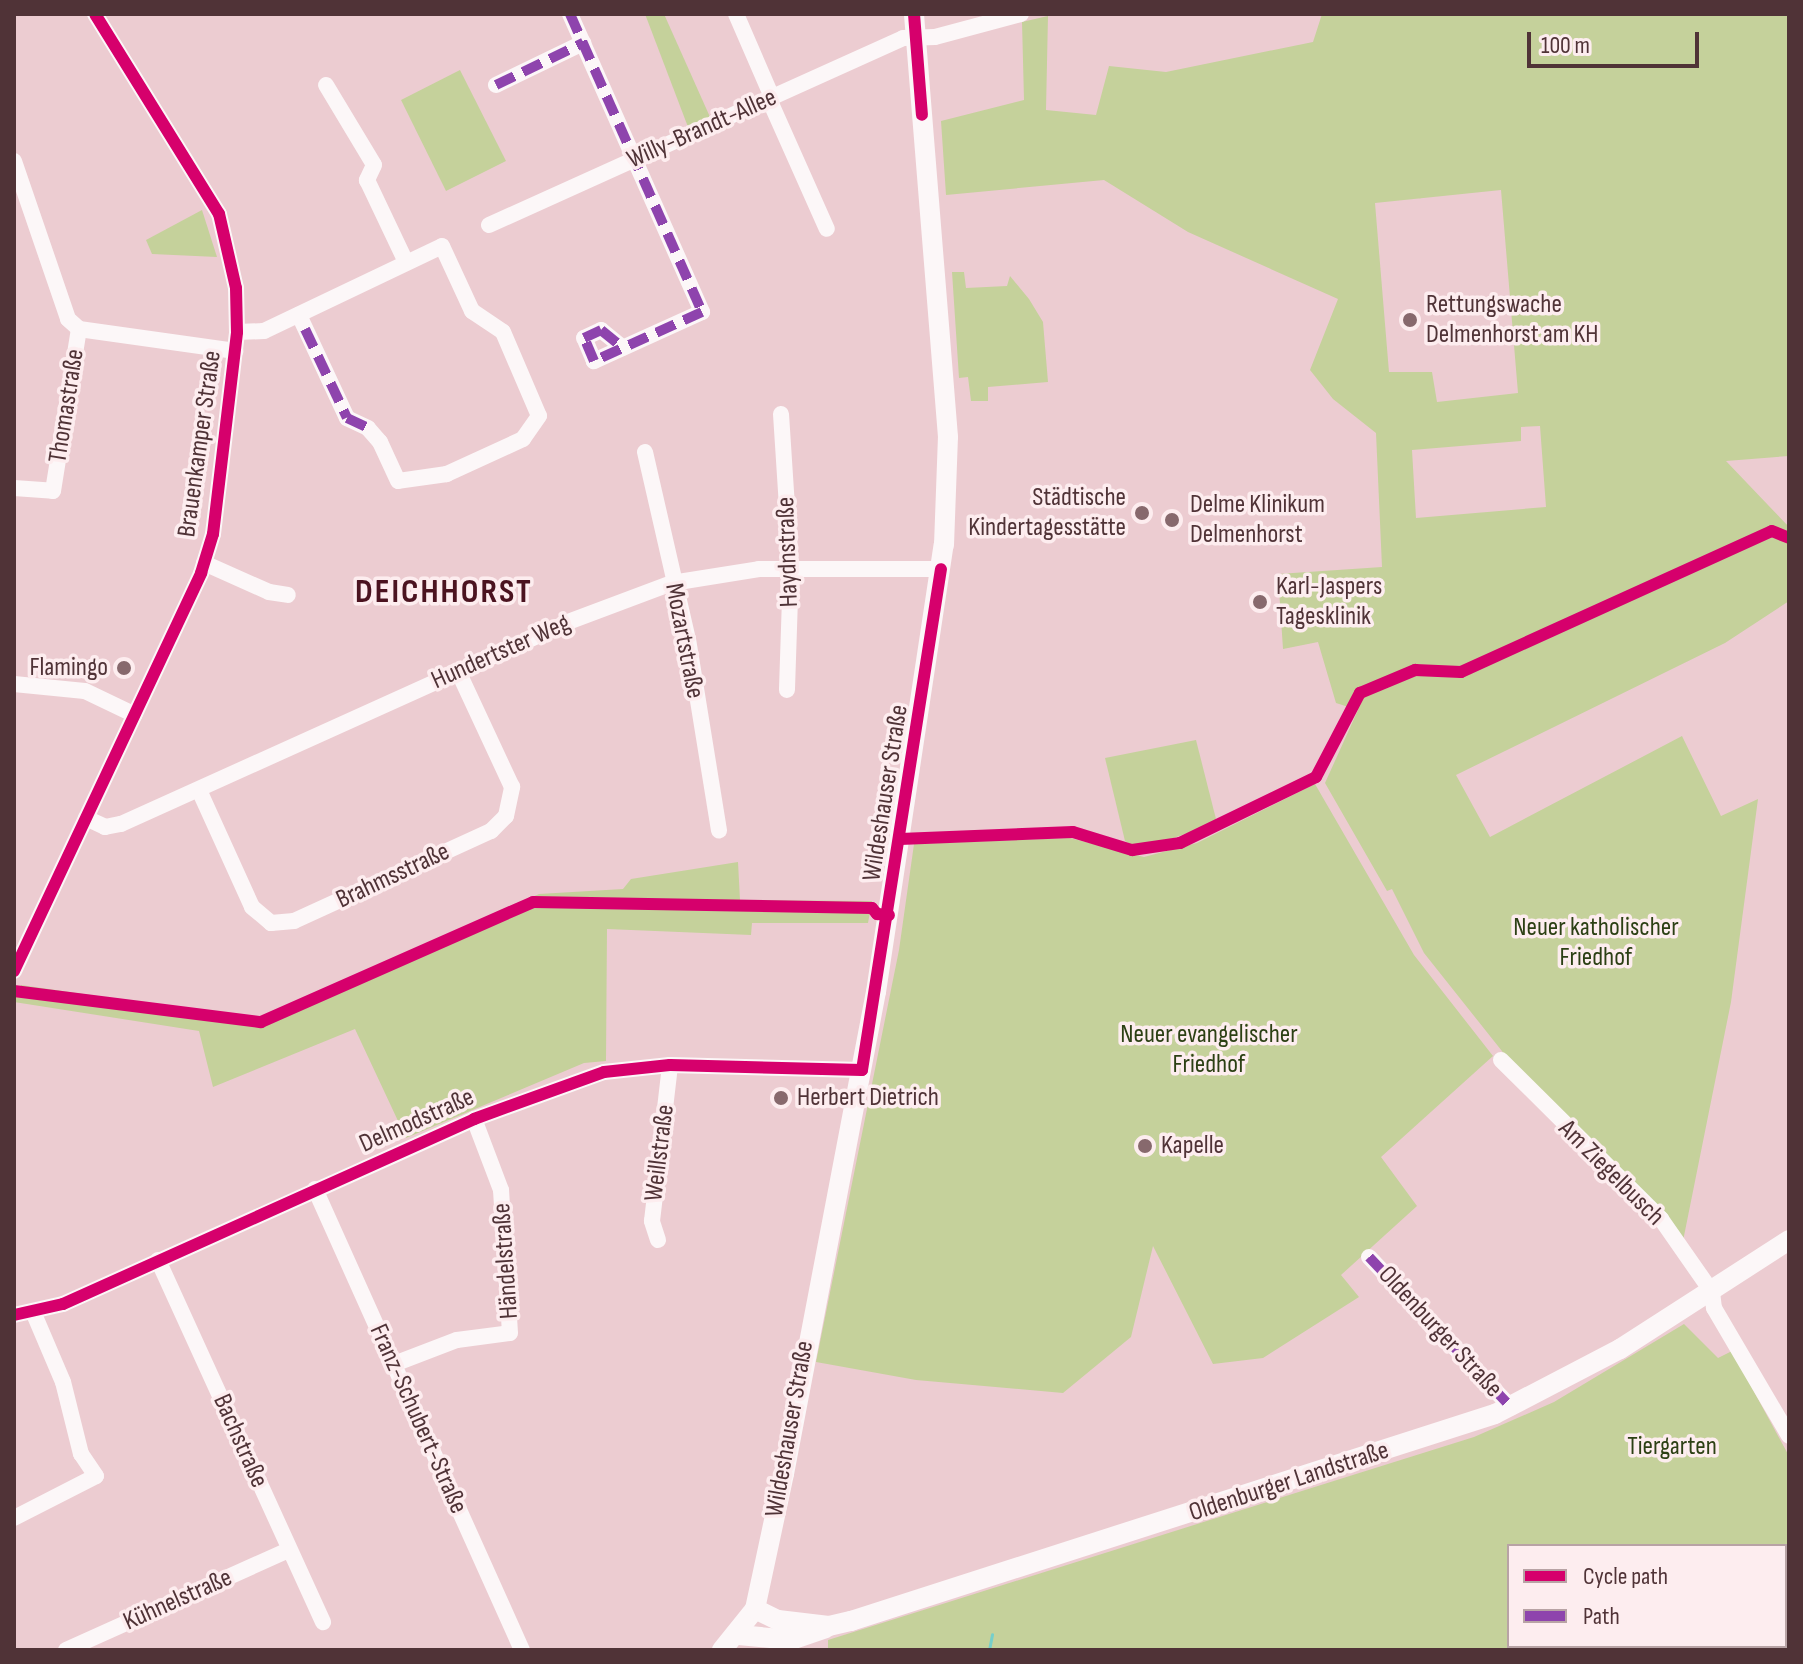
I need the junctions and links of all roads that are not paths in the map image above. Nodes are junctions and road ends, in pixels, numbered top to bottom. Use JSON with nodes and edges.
{"nodes":[{"id":1,"x":95,"y":14,"type":"edge"},
{"id":2,"x":570,"y":14,"type":"edge"},
{"id":3,"x":736,"y":14,"type":"edge"},
{"id":4,"x":914,"y":14,"type":"edge"},
{"id":5,"x":1021,"y":14,"type":"edge"},
{"id":6,"x":916,"y":37,"type":"junction"},
{"id":7,"x":583,"y":43,"type":"junction"},
{"id":8,"x":326,"y":85,"type":"dead end"},
{"id":9,"x":496,"y":85,"type":"dead end"},
{"id":10,"x":770,"y":98,"type":"junction"},
{"id":11,"x":635,"y":159,"type":"junction"},
{"id":12,"x":14,"y":161,"type":"edge"},
{"id":13,"x":489,"y":225,"type":"dead end"},
{"id":14,"x":827,"y":229,"type":"dead end"},
{"id":15,"x":406,"y":262,"type":"junction"},
{"id":16,"x":299,"y":315,"type":"junction"},
{"id":17,"x":79,"y":329,"type":"junction"},
{"id":18,"x":237,"y":332,"type":"junction"},
{"id":19,"x":623,"y":348,"type":"dead end"},
{"id":20,"x":235,"y":351,"type":"junction"},
{"id":21,"x":781,"y":414,"type":"dead end"},
{"id":22,"x":645,"y":452,"type":"dead end"},
{"id":23,"x":14,"y":488,"type":"edge"},
{"id":24,"x":204,"y":563,"type":"junction"},
{"id":25,"x":791,"y":568,"type":"junction"},
{"id":26,"x":941,"y":569,"type":"junction"},
{"id":27,"x":672,"y":583,"type":"junction"},
{"id":28,"x":288,"y":595,"type":"dead end"},
{"id":29,"x":458,"y":671,"type":"junction"},
{"id":30,"x":14,"y":684,"type":"edge"},
{"id":31,"x":787,"y":690,"type":"dead end"},
{"id":32,"x":135,"y":715,"type":"junction"},
{"id":33,"x":199,"y":790,"type":"junction"},
{"id":34,"x":86,"y":818,"type":"junction"},
{"id":35,"x":719,"y":831,"type":"dead end"},
{"id":36,"x":14,"y":971,"type":"edge"},
{"id":37,"x":1501,"y":1060,"type":"dead end"},
{"id":38,"x":670,"y":1065,"type":"junction"},
{"id":39,"x":862,"y":1070,"type":"junction"},
{"id":40,"x":474,"y":1119,"type":"junction"},
{"id":41,"x":315,"y":1189,"type":"junction"},
{"id":42,"x":658,"y":1240,"type":"dead end"},
{"id":43,"x":1789,"y":1240,"type":"edge"},
{"id":44,"x":1369,"y":1257,"type":"dead end"},
{"id":45,"x":158,"y":1260,"type":"junction"},
{"id":46,"x":1712,"y":1292,"type":"junction"},
{"id":47,"x":34,"y":1314,"type":"junction"},
{"id":48,"x":14,"y":1315,"type":"edge"},
{"id":49,"x":394,"y":1364,"type":"junction"},
{"id":50,"x":1511,"y":1407,"type":"junction"},
{"id":51,"x":1789,"y":1436,"type":"edge"},
{"id":52,"x":14,"y":1518,"type":"edge"},
{"id":53,"x":289,"y":1550,"type":"junction"},
{"id":54,"x":755,"y":1609,"type":"junction"},
{"id":55,"x":323,"y":1622,"type":"dead end"},
{"id":56,"x":829,"y":1626,"type":"junction"},
{"id":57,"x":739,"y":1635,"type":"junction"},
{"id":58,"x":66,"y":1650,"type":"edge"},
{"id":59,"x":522,"y":1650,"type":"edge"},
{"id":60,"x":722,"y":1650,"type":"edge"}],
"edges":[{"from":1,"to":18,"type":"street","name":"Brauenkamper Straße"},
{"from":2,"to":7,"type":"street"},
{"from":3,"to":10,"type":"street"},
{"from":4,"to":6,"type":"main road","name":"Wildeshauser Straße"},
{"from":5,"to":6,"type":"street","name":"Willy-Brandt-Allee"},
{"from":6,"to":10,"type":"street","name":"Willy-Brandt-Allee"},
{"from":6,"to":26,"type":"main road","name":"Wildeshauser Straße"},
{"from":7,"to":9,"type":"street"},
{"from":7,"to":11,"type":"street"},
{"from":8,"to":15,"type":"street"},
{"from":10,"to":11,"type":"street","name":"Willy-Brandt-Allee"},
{"from":10,"to":14,"type":"street"},
{"from":11,"to":13,"type":"street","name":"Willy-Brandt-Allee"},
{"from":11,"to":19,"type":"street"},
{"from":12,"to":17,"type":"street"},
{"from":15,"to":16,"type":"street"},
{"from":15,"to":16,"type":"street"},
{"from":16,"to":18,"type":"street"},
{"from":17,"to":20,"type":"street"},
{"from":17,"to":23,"type":"street","name":"Thomastraße"},
{"from":18,"to":20,"type":"street","name":"Brauenkamper Straße"},
{"from":20,"to":24,"type":"street","name":"Brauenkamper Straße"},
{"from":21,"to":25,"type":"street","name":"Haydnstraße"},
{"from":22,"to":27,"type":"street","name":"Mozartstraße"},
{"from":24,"to":28,"type":"street","name":"Brauenkamper Straße"},
{"from":24,"to":32,"type":"street","name":"Brauenkamper Straße"},
{"from":25,"to":26,"type":"street","name":"Hundertster Weg"},
{"from":25,"to":27,"type":"street","name":"Hundertster Weg"},
{"from":25,"to":31,"type":"street","name":"Haydnstraße"},
{"from":26,"to":39,"type":"main road","name":"Wildeshauser Straße"},
{"from":27,"to":29,"type":"street","name":"Hundertster Weg"},
{"from":27,"to":35,"type":"street","name":"Mozartstraße"},
{"from":29,"to":33,"type":"street","name":"Hundertster Weg"},
{"from":29,"to":33,"type":"street","name":"Brahmsstraße"},
{"from":30,"to":32,"type":"street"},
{"from":32,"to":34,"type":"street","name":"Brauenkamper Straße"},
{"from":33,"to":34,"type":"street","name":"Hundertster Weg"},
{"from":34,"to":36,"type":"street","name":"Brauenkamper Straße"},
{"from":37,"to":46,"type":"street","name":"Am Ziegelbusch"},
{"from":38,"to":39,"type":"street","name":"Delmodstraße"},
{"from":38,"to":40,"type":"street","name":"Delmodstraße"},
{"from":38,"to":42,"type":"street","name":"Weillstraße"},
{"from":39,"to":54,"type":"main road","name":"Wildeshauser Straße"},
{"from":40,"to":41,"type":"street","name":"Delmodstraße"},
{"from":40,"to":49,"type":"street","name":"Händelstraße"},
{"from":41,"to":45,"type":"street","name":"Delmodstraße"},
{"from":41,"to":49,"type":"street","name":"Franz-Schubert-Straße"},
{"from":43,"to":46,"type":"main road","name":"Oldenburger Landstraße"},
{"from":44,"to":50,"type":"street","name":"Oldenburger Straße"},
{"from":45,"to":47,"type":"street","name":"Delmodstraße"},
{"from":45,"to":53,"type":"street","name":"Bachstraße"},
{"from":46,"to":50,"type":"main road","name":"Oldenburger Landstraße"},
{"from":46,"to":51,"type":"street","name":"Am Ziegelbusch"},
{"from":47,"to":48,"type":"street","name":"Delmodstraße"},
{"from":47,"to":52,"type":"street"},
{"from":49,"to":59,"type":"street","name":"Franz-Schubert-Straße"},
{"from":50,"to":56,"type":"main road","name":"Oldenburger Landstraße"},
{"from":53,"to":55,"type":"street","name":"Bachstraße"},
{"from":53,"to":58,"type":"street","name":"Kühnelstraße"},
{"from":54,"to":56,"type":"main road","name":"Oldenburger Landstraße"},
{"from":54,"to":57,"type":"main road"},
{"from":56,"to":57,"type":"main road"},
{"from":57,"to":60,"type":"main road"}]}
